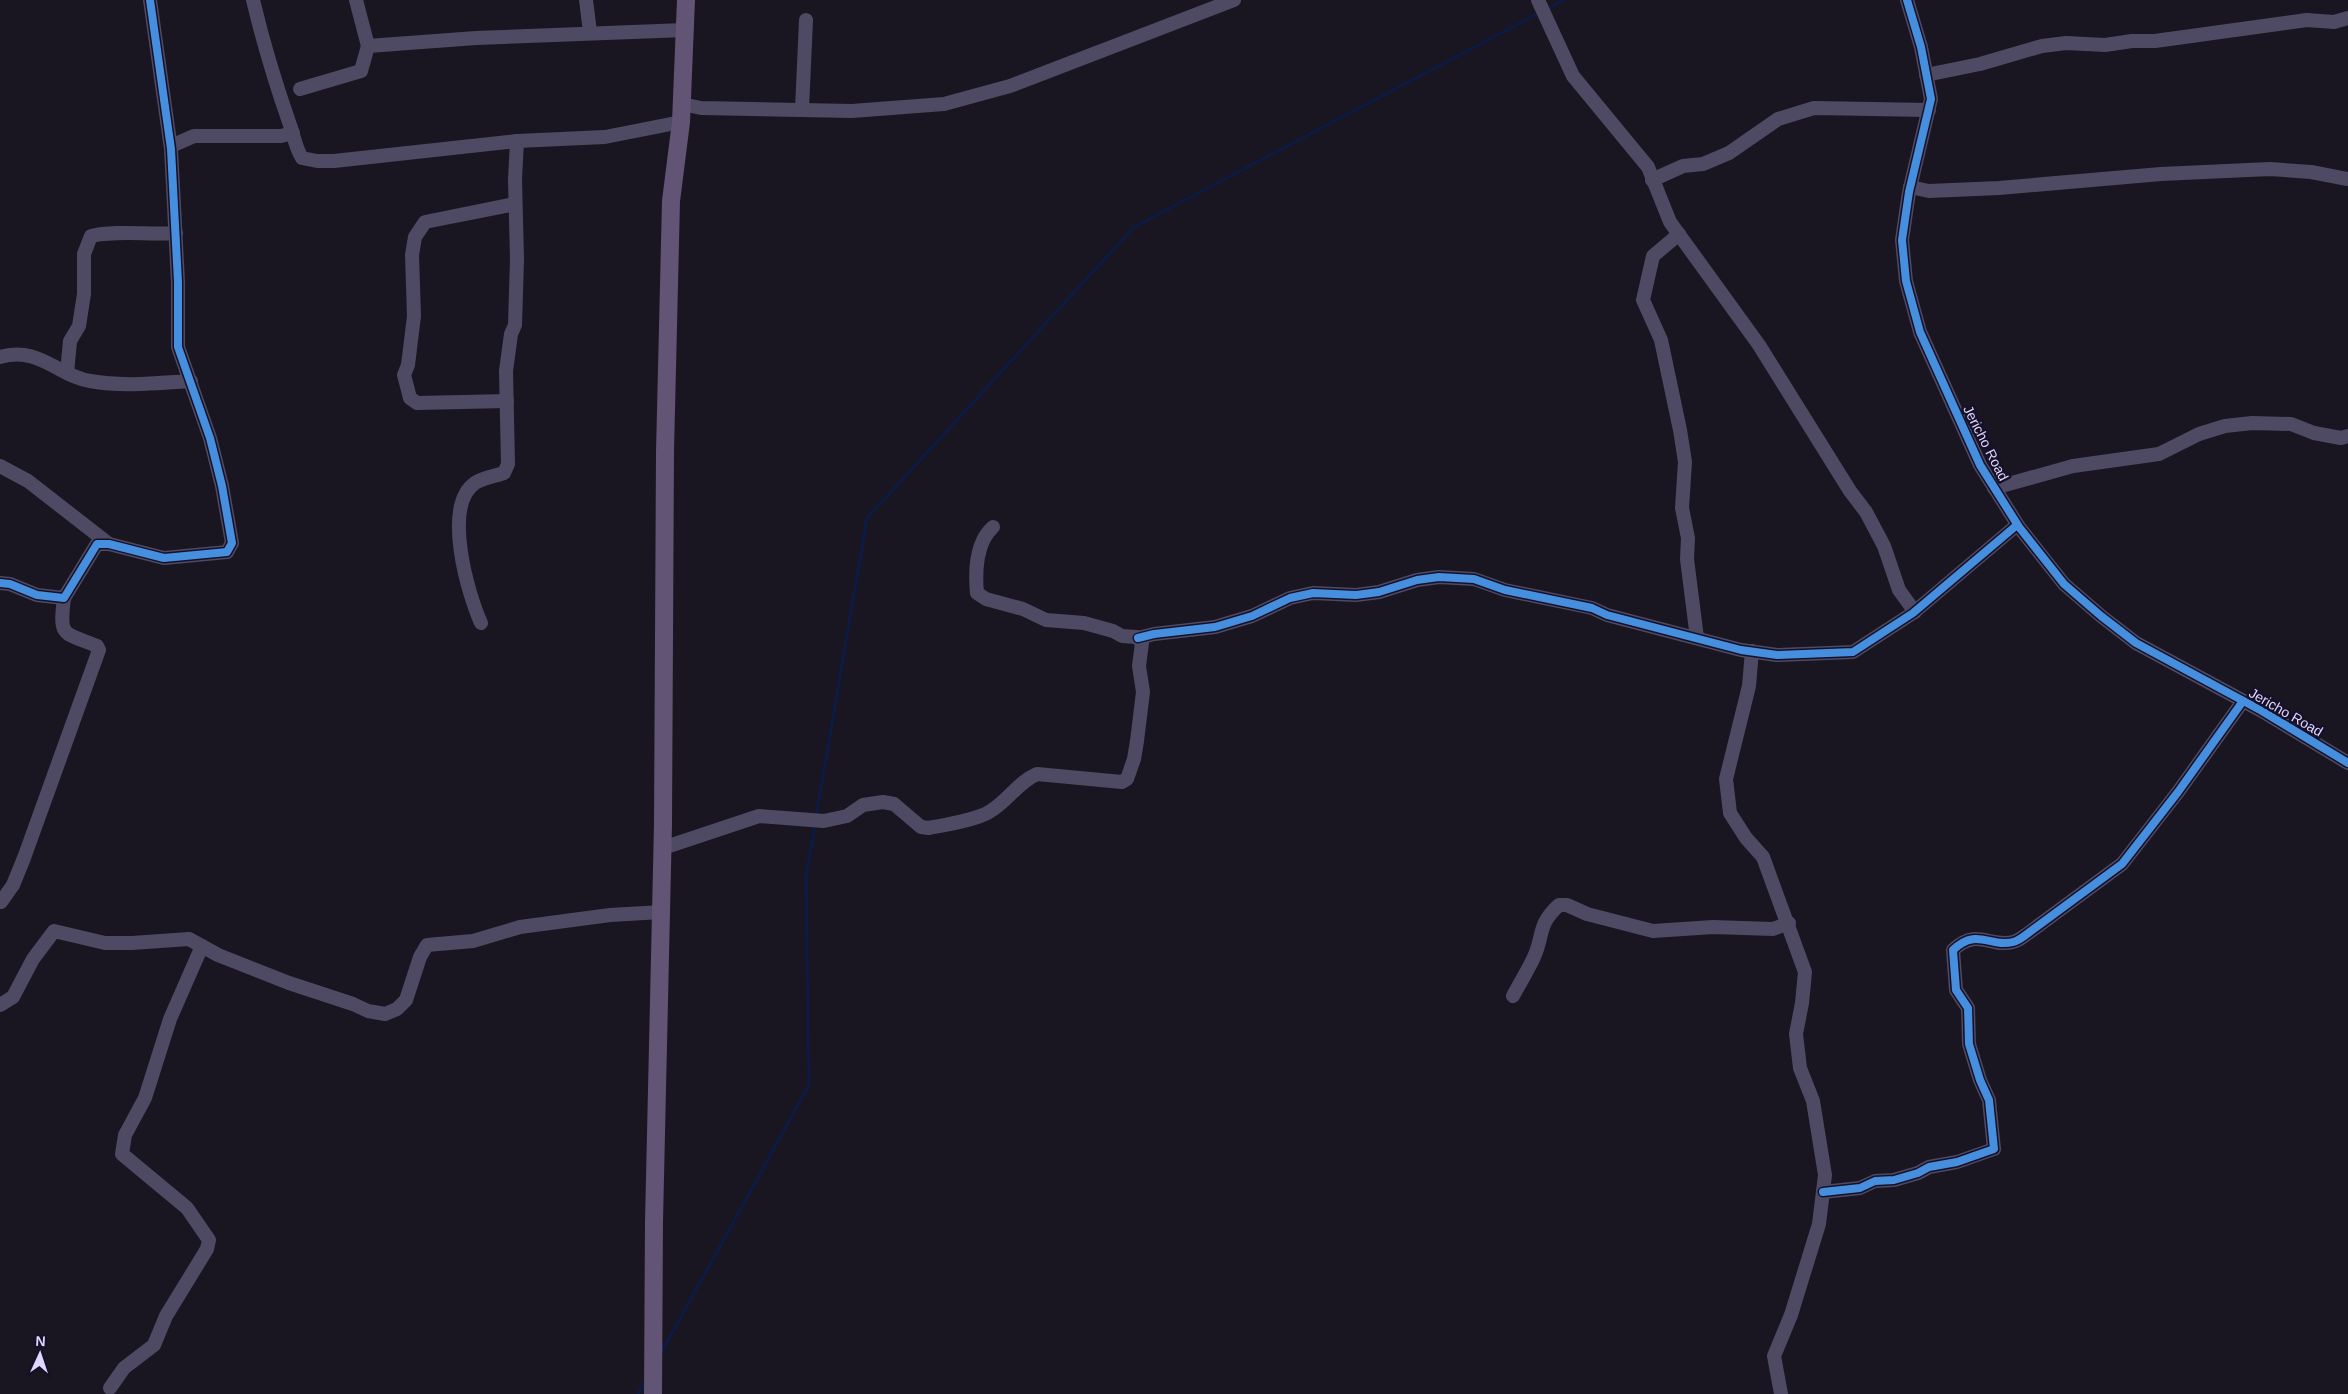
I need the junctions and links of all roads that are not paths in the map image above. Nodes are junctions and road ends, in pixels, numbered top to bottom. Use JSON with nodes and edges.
{"nodes":[{"id":1,"x":150,"y":0,"type":"edge"},
{"id":2,"x":254,"y":0,"type":"edge"},
{"id":3,"x":356,"y":0,"type":"edge"},
{"id":4,"x":586,"y":0,"type":"edge"},
{"id":5,"x":686,"y":0,"type":"edge"},
{"id":6,"x":1234,"y":0,"type":"edge"},
{"id":7,"x":1538,"y":0,"type":"edge"},
{"id":8,"x":1907,"y":0,"type":"edge"},
{"id":9,"x":2348,"y":18,"type":"edge"},
{"id":10,"x":806,"y":20,"type":"dead end"},
{"id":11,"x":685,"y":30,"type":"junction"},
{"id":12,"x":590,"y":32,"type":"junction"},
{"id":13,"x":368,"y":46,"type":"junction"},
{"id":14,"x":1926,"y":75,"type":"junction"},
{"id":15,"x":300,"y":89,"type":"dead end"},
{"id":16,"x":682,"y":104,"type":"junction"},
{"id":17,"x":802,"y":109,"type":"junction"},
{"id":18,"x":1928,"y":110,"type":"junction"},
{"id":19,"x":681,"y":122,"type":"junction"},
{"id":20,"x":293,"y":133,"type":"junction"},
{"id":21,"x":517,"y":141,"type":"junction"},
{"id":22,"x":170,"y":146,"type":"junction"},
{"id":23,"x":2348,"y":179,"type":"edge"},
{"id":24,"x":1652,"y":180,"type":"junction"},
{"id":25,"x":1910,"y":187,"type":"junction"},
{"id":26,"x":515,"y":204,"type":"junction"},
{"id":27,"x":176,"y":233,"type":"junction"},
{"id":28,"x":1679,"y":234,"type":"junction"},
{"id":29,"x":0,"y":358,"type":"edge"},
{"id":30,"x":67,"y":373,"type":"junction"},
{"id":31,"x":191,"y":381,"type":"junction"},
{"id":32,"x":507,"y":401,"type":"junction"},
{"id":33,"x":2348,"y":436,"type":"edge"},
{"id":34,"x":0,"y":466,"type":"edge"},
{"id":35,"x":1994,"y":488,"type":"junction"},
{"id":36,"x":2017,"y":525,"type":"junction"},
{"id":37,"x":993,"y":527,"type":"dead end"},
{"id":38,"x":110,"y":544,"type":"junction"},
{"id":39,"x":0,"y":583,"type":"edge"},
{"id":40,"x":64,"y":598,"type":"junction"},
{"id":41,"x":1915,"y":612,"type":"junction"},
{"id":42,"x":481,"y":623,"type":"dead end"},
{"id":43,"x":1138,"y":638,"type":"junction"},
{"id":44,"x":1697,"y":638,"type":"junction"},
{"id":45,"x":1752,"y":651,"type":"junction"},
{"id":46,"x":2243,"y":701,"type":"junction"},
{"id":47,"x":2348,"y":763,"type":"edge"},
{"id":48,"x":663,"y":848,"type":"junction"},
{"id":49,"x":1,"y":902,"type":"edge"},
{"id":50,"x":662,"y":912,"type":"junction"},
{"id":51,"x":1789,"y":923,"type":"junction"},
{"id":52,"x":202,"y":946,"type":"junction"},
{"id":53,"x":1514,"y":996,"type":"dead end"},
{"id":54,"x":0,"y":1005,"type":"edge"},
{"id":55,"x":1823,"y":1192,"type":"junction"},
{"id":56,"x":110,"y":1388,"type":"dead end"},
{"id":57,"x":653,"y":1394,"type":"edge"},
{"id":58,"x":1781,"y":1394,"type":"edge"}],
"edges":[{"from":1,"to":22,"type":"street"},
{"from":2,"to":20,"type":"street"},
{"from":3,"to":13,"type":"street"},
{"from":4,"to":12,"type":"street"},
{"from":5,"to":11,"type":"main road"},
{"from":6,"to":17,"type":"street"},
{"from":7,"to":24,"type":"street"},
{"from":8,"to":14,"type":"street","name":"Jericho Road"},
{"from":9,"to":14,"type":"street"},
{"from":10,"to":17,"type":"street"},
{"from":11,"to":12,"type":"street"},
{"from":11,"to":16,"type":"main road"},
{"from":12,"to":13,"type":"street"},
{"from":13,"to":15,"type":"street"},
{"from":14,"to":18,"type":"street","name":"Jericho Road"},
{"from":16,"to":17,"type":"street"},
{"from":16,"to":19,"type":"main road"},
{"from":18,"to":24,"type":"street"},
{"from":18,"to":25,"type":"street","name":"Jericho Road"},
{"from":19,"to":21,"type":"street"},
{"from":19,"to":48,"type":"main road"},
{"from":20,"to":21,"type":"street"},
{"from":20,"to":22,"type":"street"},
{"from":21,"to":26,"type":"street"},
{"from":22,"to":27,"type":"street"},
{"from":23,"to":25,"type":"street"},
{"from":24,"to":28,"type":"street"},
{"from":25,"to":35,"type":"street","name":"Jericho Road"},
{"from":26,"to":32,"type":"street"},
{"from":26,"to":32,"type":"street"},
{"from":27,"to":30,"type":"street"},
{"from":27,"to":31,"type":"street"},
{"from":28,"to":41,"type":"street"},
{"from":28,"to":44,"type":"street"},
{"from":29,"to":30,"type":"street"},
{"from":30,"to":31,"type":"street"},
{"from":31,"to":38,"type":"street"},
{"from":32,"to":42,"type":"street"},
{"from":33,"to":35,"type":"street"},
{"from":34,"to":38,"type":"street"},
{"from":35,"to":36,"type":"street","name":"Jericho Road"},
{"from":36,"to":41,"type":"street"},
{"from":36,"to":46,"type":"street","name":"Jericho Road"},
{"from":37,"to":43,"type":"street"},
{"from":38,"to":40,"type":"street"},
{"from":39,"to":40,"type":"street"},
{"from":40,"to":49,"type":"street"},
{"from":41,"to":45,"type":"street"},
{"from":43,"to":44,"type":"street"},
{"from":43,"to":48,"type":"street"},
{"from":44,"to":45,"type":"street"},
{"from":45,"to":51,"type":"street"},
{"from":46,"to":47,"type":"street","name":"Jericho Road"},
{"from":46,"to":55,"type":"street"},
{"from":48,"to":50,"type":"main road"},
{"from":50,"to":52,"type":"street"},
{"from":50,"to":57,"type":"main road"},
{"from":51,"to":53,"type":"street"},
{"from":51,"to":55,"type":"street"},
{"from":52,"to":54,"type":"street"},
{"from":52,"to":56,"type":"street"},
{"from":55,"to":58,"type":"street"}]}
